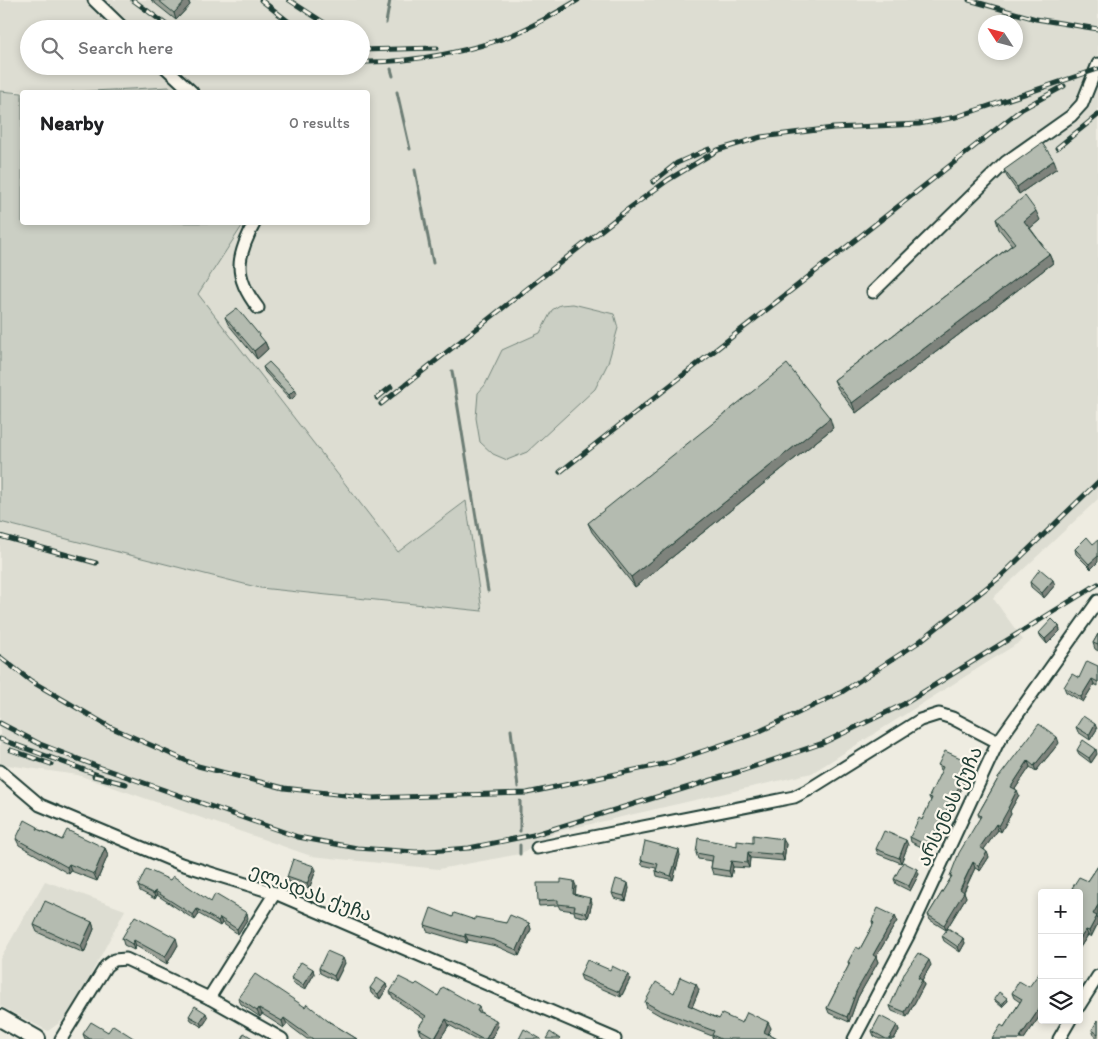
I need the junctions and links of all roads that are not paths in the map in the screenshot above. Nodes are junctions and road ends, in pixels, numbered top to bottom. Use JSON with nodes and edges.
{"nodes":[{"id":1,"x":94,"y":0,"type":"edge"},
{"id":2,"x":115,"y":20,"type":"edge"},
{"id":3,"x":1098,"y":64,"type":"edge"},
{"id":4,"x":174,"y":75,"type":"edge"},
{"id":5,"x":190,"y":90,"type":"edge"},
{"id":6,"x":254,"y":225,"type":"edge"},
{"id":7,"x":874,"y":292,"type":"dead end"},
{"id":8,"x":258,"y":308,"type":"dead end"},
{"id":9,"x":1098,"y":601,"type":"edge"},
{"id":10,"x":998,"y":742,"type":"junction"},
{"id":11,"x":0,"y":771,"type":"edge"},
{"id":12,"x":537,"y":848,"type":"dead end"},
{"id":13,"x":275,"y":894,"type":"junction"},
{"id":14,"x":1098,"y":976,"type":"edge"},
{"id":15,"x":209,"y":998,"type":"junction"},
{"id":16,"x":1083,"y":1000,"type":"edge"},
{"id":17,"x":0,"y":1018,"type":"edge"},
{"id":18,"x":1068,"y":1024,"type":"edge"},
{"id":19,"x":37,"y":1039,"type":"edge"},
{"id":20,"x":61,"y":1039,"type":"edge"},
{"id":21,"x":282,"y":1039,"type":"edge"},
{"id":22,"x":615,"y":1039,"type":"edge"},
{"id":23,"x":854,"y":1039,"type":"edge"},
{"id":24,"x":1059,"y":1039,"type":"edge"}],
"edges":[{"from":1,"to":2,"type":"street"},
{"from":3,"to":7,"type":"street"},
{"from":4,"to":5,"type":"street"},
{"from":6,"to":8,"type":"street"},
{"from":9,"to":10,"type":"street","name":"არსენას ქუჩა"},
{"from":10,"to":12,"type":"street"},
{"from":10,"to":23,"type":"street","name":"არსენას ქუჩა"},
{"from":11,"to":13,"type":"street","name":"ელადას ქუჩა"},
{"from":13,"to":15,"type":"street"},
{"from":13,"to":22,"type":"street","name":"ელადას ქუჩა"},
{"from":14,"to":16,"type":"street"},
{"from":15,"to":20,"type":"street"},
{"from":15,"to":21,"type":"street"},
{"from":17,"to":19,"type":"main road"},
{"from":18,"to":24,"type":"street"}]}
